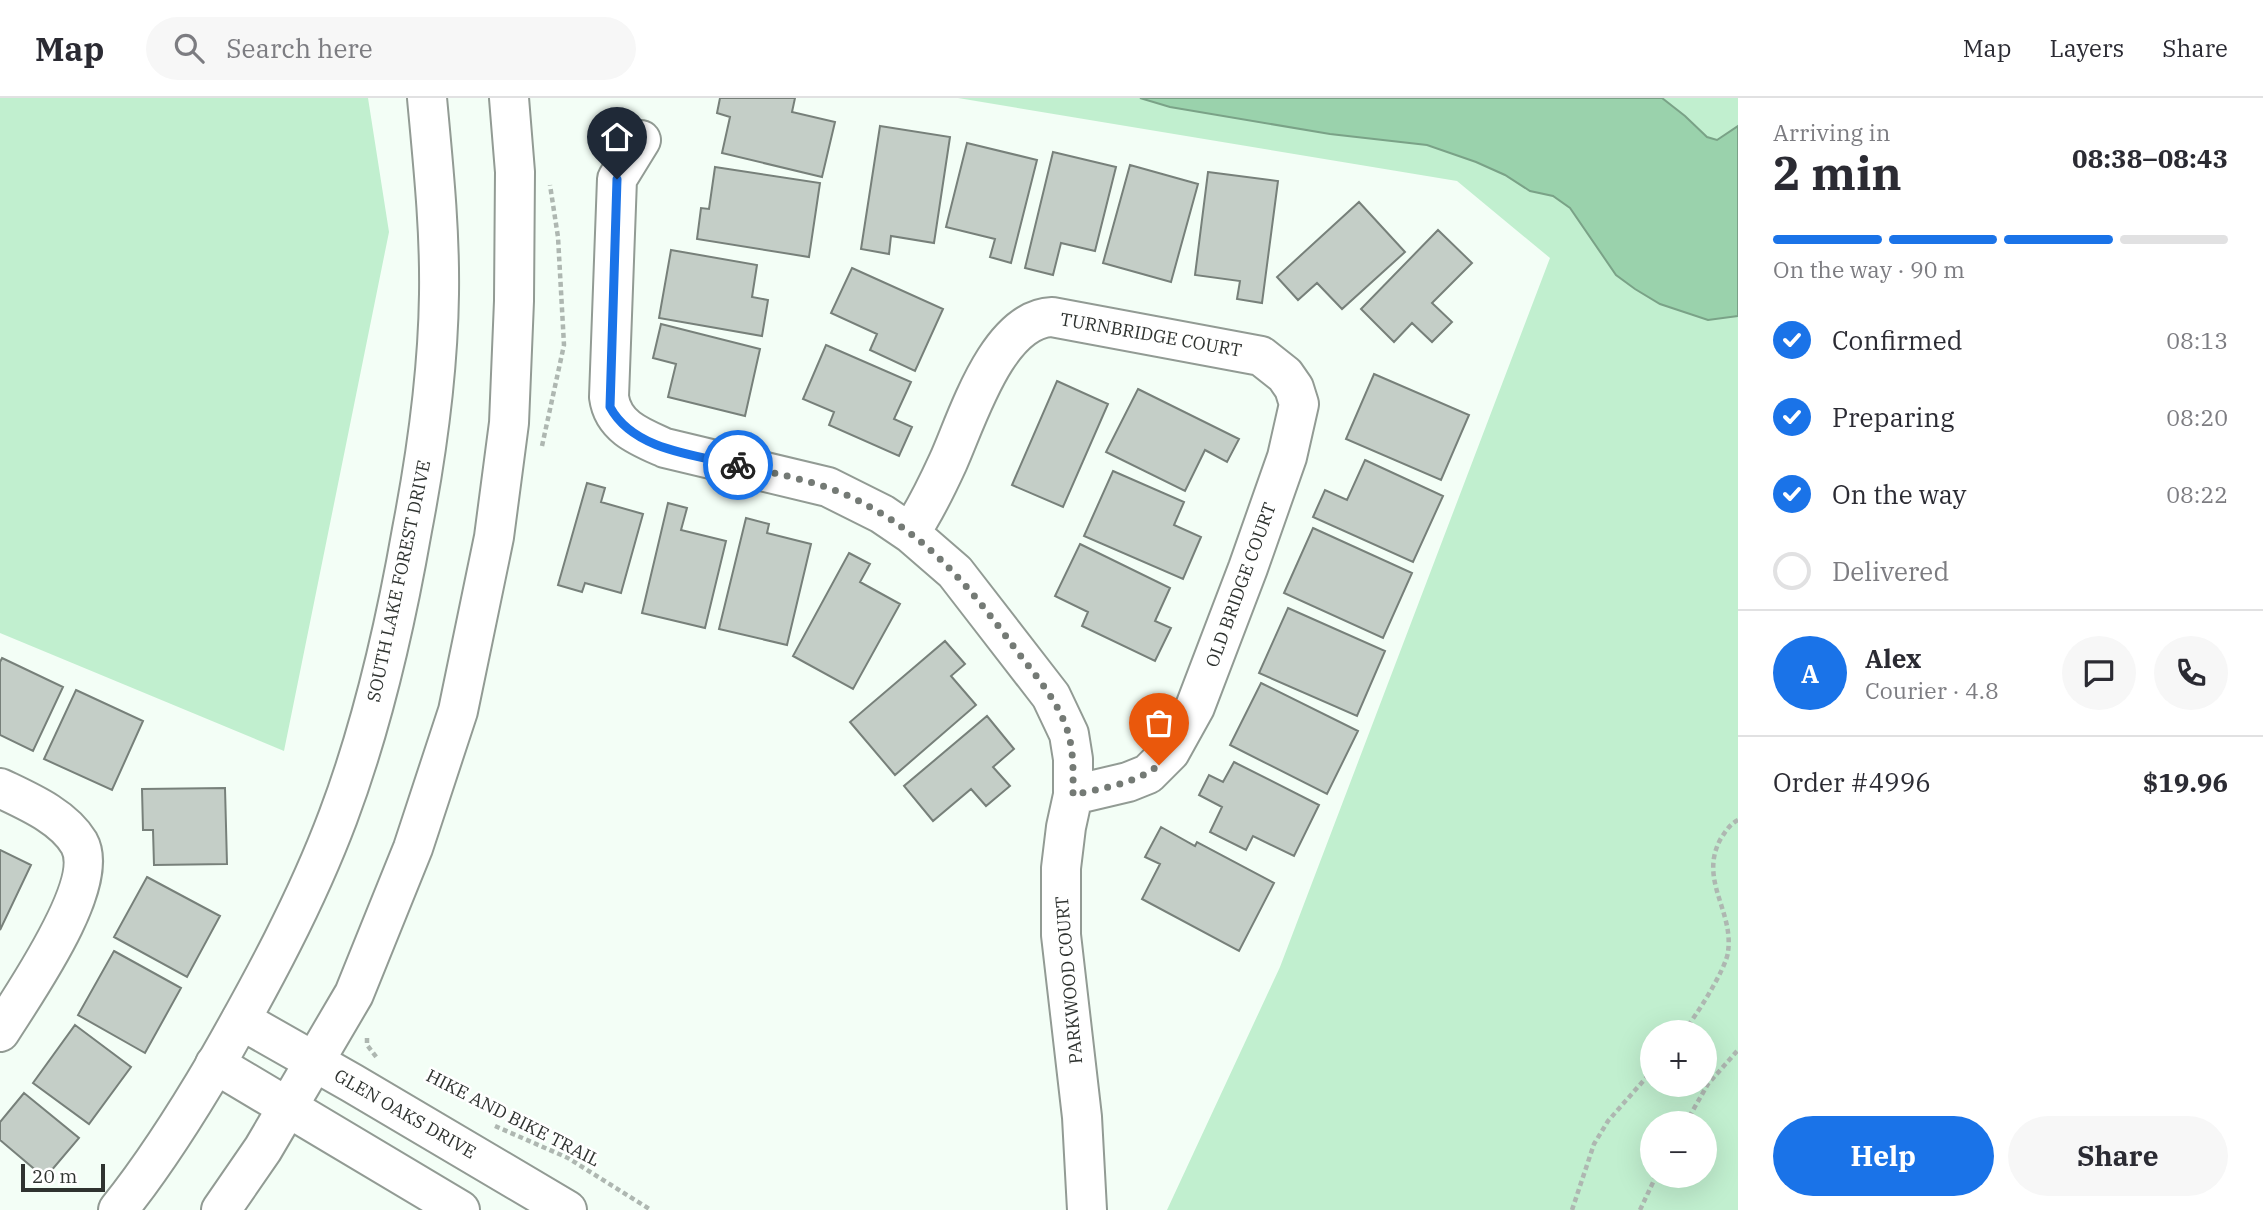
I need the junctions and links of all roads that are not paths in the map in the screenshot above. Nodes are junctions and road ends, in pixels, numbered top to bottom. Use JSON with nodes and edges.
{"nodes":[{"id":1,"x":426,"y":98,"type":"edge"},
{"id":2,"x":509,"y":98,"type":"edge"},
{"id":3,"x":640,"y":140,"type":"dead end"},
{"id":4,"x":1294,"y":388,"type":"joint"},
{"id":5,"x":910,"y":533,"type":"junction"},
{"id":6,"x":0,"y":788,"type":"edge"},
{"id":7,"x":1073,"y":795,"type":"junction"},
{"id":8,"x":241,"y":1020,"type":"junction"},
{"id":9,"x":0,"y":1032,"type":"edge"},
{"id":10,"x":316,"y":1062,"type":"junction"},
{"id":11,"x":215,"y":1064,"type":"junction"},
{"id":12,"x":287,"y":1108,"type":"junction"},
{"id":13,"x":118,"y":1210,"type":"edge"},
{"id":14,"x":221,"y":1210,"type":"edge"},
{"id":15,"x":460,"y":1210,"type":"edge"},
{"id":16,"x":567,"y":1210,"type":"edge"},
{"id":17,"x":1087,"y":1210,"type":"edge"}],
"edges":[{"from":1,"to":8,"type":"street","name":"SOUTH LAKE FOREST DRIVE"},
{"from":2,"to":10,"type":"street"},
{"from":3,"to":5,"type":"street","name":"PARKWOOD COURT"},
{"from":4,"to":5,"type":"street","name":"TURNBRIDGE COURT"},
{"from":4,"to":7,"type":"street","name":"OLD BRIDGE COURT"},
{"from":5,"to":7,"type":"street","name":"PARKWOOD COURT"},
{"from":6,"to":9,"type":"street"},
{"from":7,"to":17,"type":"street","name":"PARKWOOD COURT"},
{"from":8,"to":10,"type":"street","name":"GLEN OAKS DRIVE"},
{"from":8,"to":11,"type":"street","name":"SOUTH LAKE FOREST DRIVE"},
{"from":10,"to":12,"type":"street"},
{"from":10,"to":16,"type":"street","name":"GLEN OAKS DRIVE"},
{"from":11,"to":12,"type":"street"},
{"from":11,"to":13,"type":"street","name":"SOUTH LAKE FOREST DRIVE"},
{"from":12,"to":14,"type":"street"},
{"from":12,"to":15,"type":"street"}]}
